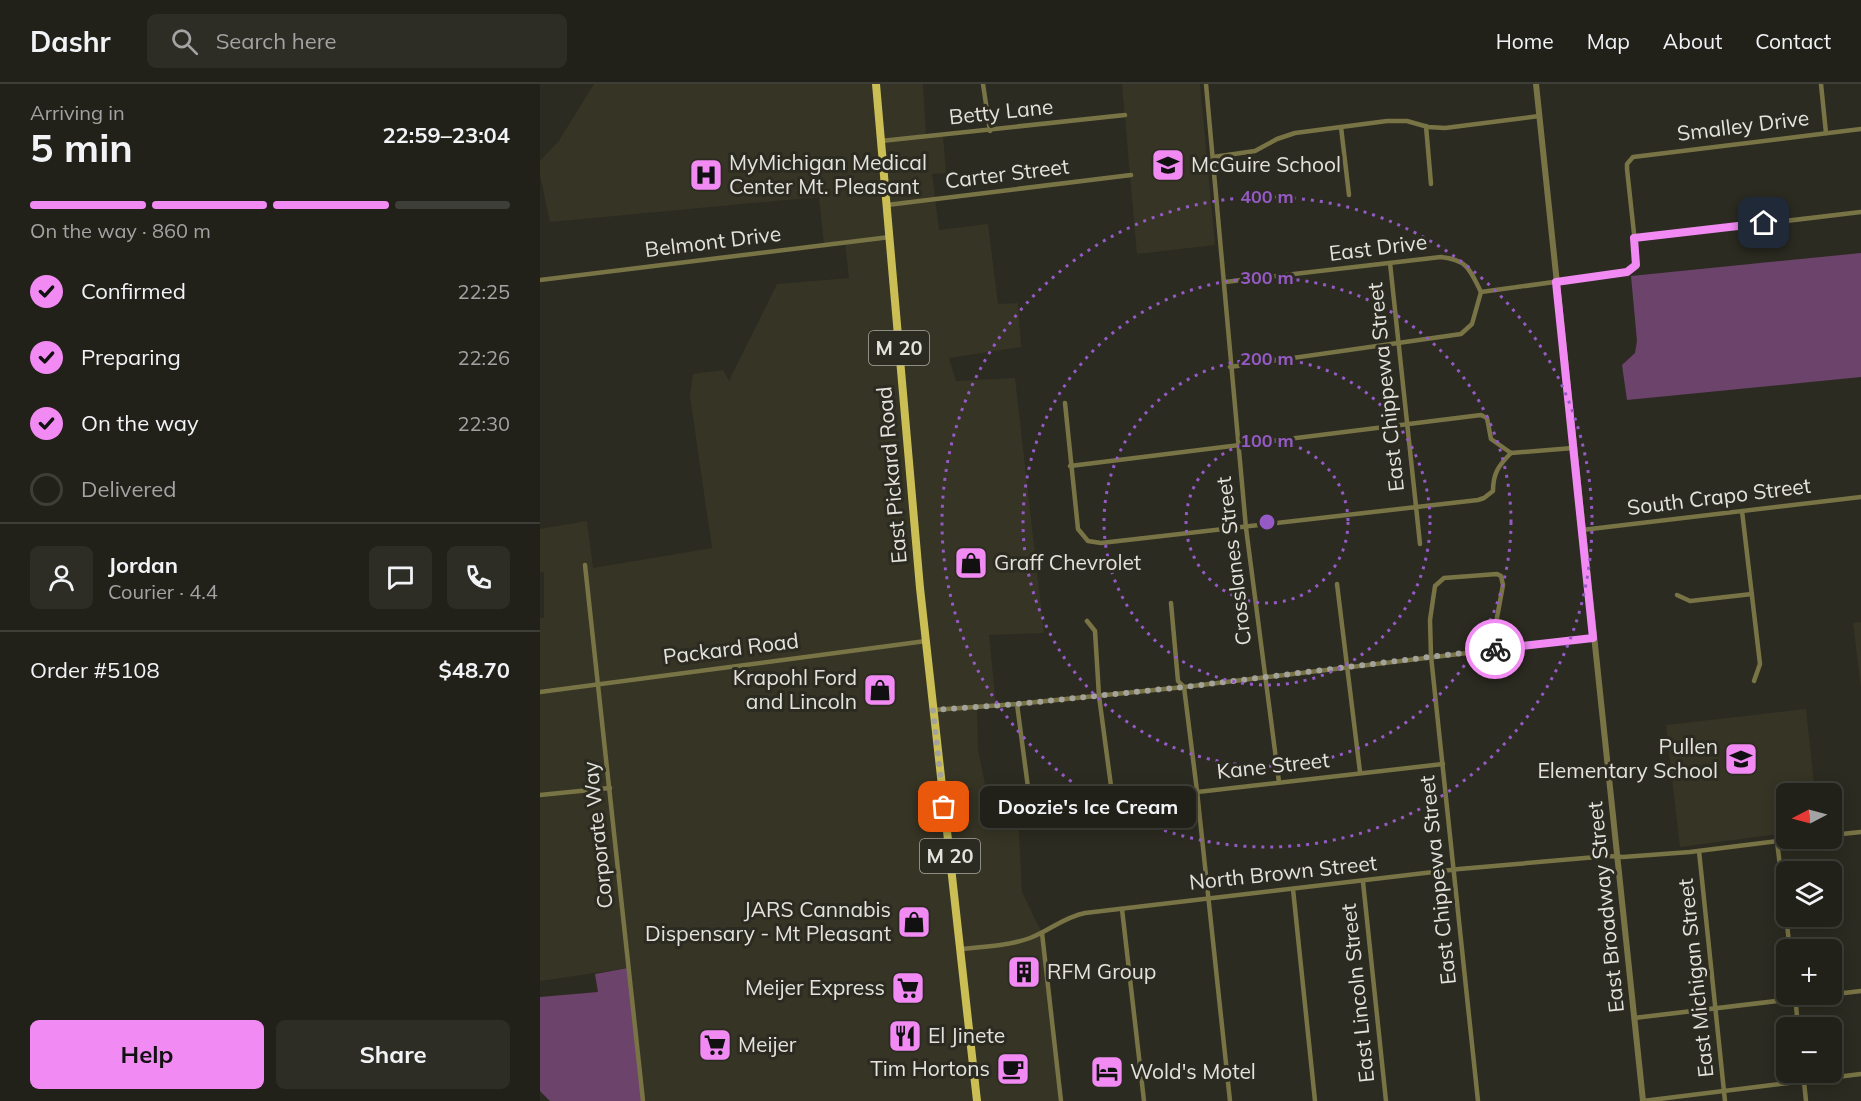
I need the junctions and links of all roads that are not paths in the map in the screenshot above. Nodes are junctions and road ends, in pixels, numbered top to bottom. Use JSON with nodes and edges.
{"nodes":[{"id":1,"x":876,"y":84,"type":"edge"},
{"id":2,"x":983,"y":84,"type":"edge"},
{"id":3,"x":1206,"y":84,"type":"edge"},
{"id":4,"x":1536,"y":84,"type":"edge"},
{"id":5,"x":1821,"y":84,"type":"edge"},
{"id":6,"x":1125,"y":115,"type":"dead end"},
{"id":7,"x":1539,"y":116,"type":"junction"},
{"id":8,"x":1426,"y":126,"type":"junction"},
{"id":9,"x":1341,"y":127,"type":"junction"},
{"id":10,"x":1861,"y":129,"type":"edge"},
{"id":11,"x":990,"y":130,"type":"junction"},
{"id":12,"x":1826,"y":133,"type":"junction"},
{"id":13,"x":881,"y":141,"type":"junction"},
{"id":14,"x":1213,"y":157,"type":"junction"},
{"id":15,"x":1131,"y":175,"type":"dead end"},
{"id":16,"x":1431,"y":184,"type":"dead end"},
{"id":17,"x":1349,"y":195,"type":"dead end"},
{"id":18,"x":887,"y":205,"type":"junction"},
{"id":19,"x":1861,"y":212,"type":"edge"},
{"id":20,"x":890,"y":237,"type":"junction"},
{"id":21,"x":1634,"y":238,"type":"junction"},
{"id":22,"x":1389,"y":263,"type":"junction"},
{"id":23,"x":540,"y":280,"type":"edge"},
{"id":24,"x":1225,"y":282,"type":"junction"},
{"id":25,"x":1556,"y":282,"type":"junction"},
{"id":26,"x":1481,"y":292,"type":"junction"},
{"id":27,"x":1398,"y":344,"type":"junction"},
{"id":28,"x":1230,"y":367,"type":"junction"},
{"id":29,"x":1065,"y":403,"type":"dead end"},
{"id":30,"x":1406,"y":425,"type":"junction"},
{"id":31,"x":1237,"y":446,"type":"junction"},
{"id":32,"x":1572,"y":448,"type":"junction"},
{"id":33,"x":1511,"y":453,"type":"junction"},
{"id":34,"x":1070,"y":466,"type":"junction"},
{"id":35,"x":1861,"y":497,"type":"edge"},
{"id":36,"x":1416,"y":507,"type":"junction"},
{"id":37,"x":1742,"y":511,"type":"junction"},
{"id":38,"x":1245,"y":528,"type":"junction"},
{"id":39,"x":1582,"y":530,"type":"junction"},
{"id":40,"x":1420,"y":544,"type":"dead end"},
{"id":41,"x":585,"y":565,"type":"dead end"},
{"id":42,"x":1337,"y":584,"type":"dead end"},
{"id":43,"x":1677,"y":594,"type":"dead end"},
{"id":44,"x":1752,"y":594,"type":"junction"},
{"id":45,"x":1171,"y":603,"type":"dead end"},
{"id":46,"x":1087,"y":621,"type":"dead end"},
{"id":47,"x":1496,"y":622,"type":"dead end"},
{"id":48,"x":1593,"y":638,"type":"junction"},
{"id":49,"x":926,"y":641,"type":"junction"},
{"id":50,"x":1431,"y":656,"type":"junction"},
{"id":51,"x":1346,"y":667,"type":"junction"},
{"id":52,"x":1265,"y":676,"type":"junction"},
{"id":53,"x":1754,"y":681,"type":"dead end"},
{"id":54,"x":600,"y":683,"type":"junction"},
{"id":55,"x":1184,"y":687,"type":"junction"},
{"id":56,"x":540,"y":692,"type":"edge"},
{"id":57,"x":1099,"y":696,"type":"junction"},
{"id":58,"x":1017,"y":704,"type":"junction"},
{"id":59,"x":933,"y":710,"type":"junction"},
{"id":60,"x":1443,"y":765,"type":"junction"},
{"id":61,"x":1360,"y":772,"type":"junction"},
{"id":62,"x":1279,"y":782,"type":"junction"},
{"id":63,"x":610,"y":788,"type":"junction"},
{"id":64,"x":1197,"y":791,"type":"junction"},
{"id":65,"x":540,"y":795,"type":"edge"},
{"id":66,"x":1113,"y":801,"type":"junction"},
{"id":67,"x":1861,"y":832,"type":"edge"},
{"id":68,"x":1842,"y":834,"type":"edge"},
{"id":69,"x":1776,"y":841,"type":"edge"},
{"id":70,"x":1778,"y":849,"type":"edge"},
{"id":71,"x":1699,"y":851,"type":"junction"},
{"id":72,"x":1617,"y":856,"type":"junction"},
{"id":73,"x":1453,"y":870,"type":"junction"},
{"id":74,"x":1363,"y":882,"type":"junction"},
{"id":75,"x":1293,"y":889,"type":"junction"},
{"id":76,"x":1208,"y":898,"type":"junction"},
{"id":77,"x":1122,"y":909,"type":"junction"},
{"id":78,"x":1042,"y":933,"type":"junction"},
{"id":79,"x":1789,"y":939,"type":"edge"},
{"id":80,"x":960,"y":949,"type":"junction"},
{"id":81,"x":1861,"y":991,"type":"edge"},
{"id":82,"x":1842,"y":993,"type":"edge"},
{"id":83,"x":1776,"y":1000,"type":"edge"},
{"id":84,"x":1716,"y":1009,"type":"junction"},
{"id":85,"x":1635,"y":1018,"type":"junction"},
{"id":86,"x":1861,"y":1074,"type":"edge"},
{"id":87,"x":1842,"y":1076,"type":"edge"},
{"id":88,"x":1786,"y":1083,"type":"edge"},
{"id":89,"x":1804,"y":1083,"type":"edge"},
{"id":90,"x":1724,"y":1090,"type":"junction"},
{"id":91,"x":643,"y":1101,"type":"edge"},
{"id":92,"x":977,"y":1101,"type":"edge"},
{"id":93,"x":1061,"y":1101,"type":"edge"},
{"id":94,"x":1144,"y":1101,"type":"edge"},
{"id":95,"x":1230,"y":1101,"type":"edge"},
{"id":96,"x":1315,"y":1101,"type":"edge"},
{"id":97,"x":1386,"y":1101,"type":"edge"},
{"id":98,"x":1478,"y":1101,"type":"edge"},
{"id":99,"x":1643,"y":1101,"type":"edge"},
{"id":100,"x":1725,"y":1101,"type":"edge"},
{"id":101,"x":1806,"y":1101,"type":"edge"}],
"edges":[{"from":1,"to":13,"type":"main road","name":"East Pickard Road","number":"M 20"},
{"from":2,"to":11,"type":"street"},
{"from":3,"to":14,"type":"street","name":"Crosslanes Street"},
{"from":4,"to":7,"type":"street","name":"East Broadway Street"},
{"from":5,"to":12,"type":"street"},
{"from":6,"to":11,"type":"street","name":"Betty Lane"},
{"from":7,"to":8,"type":"street"},
{"from":7,"to":25,"type":"street","name":"East Broadway Street"},
{"from":8,"to":9,"type":"street"},
{"from":8,"to":16,"type":"street"},
{"from":9,"to":14,"type":"street"},
{"from":9,"to":17,"type":"street"},
{"from":10,"to":12,"type":"street","name":"Smalley Drive"},
{"from":11,"to":13,"type":"street","name":"Betty Lane"},
{"from":12,"to":21,"type":"street","name":"Smalley Drive"},
{"from":13,"to":18,"type":"main road","name":"East Pickard Road","number":"M 20"},
{"from":14,"to":24,"type":"street","name":"Crosslanes Street"},
{"from":15,"to":18,"type":"street","name":"Carter Street"},
{"from":18,"to":20,"type":"main road","name":"East Pickard Road","number":"M 20"},
{"from":19,"to":21,"type":"street"},
{"from":20,"to":23,"type":"street","name":"Belmont Drive"},
{"from":20,"to":49,"type":"main road","name":"East Pickard Road","number":"M 20"},
{"from":21,"to":25,"type":"street"},
{"from":22,"to":24,"type":"street","name":"East Drive"},
{"from":22,"to":26,"type":"street","name":"East Drive"},
{"from":22,"to":27,"type":"street","name":"East Chippewa Street"},
{"from":24,"to":28,"type":"street","name":"Crosslanes Street"},
{"from":25,"to":26,"type":"street"},
{"from":25,"to":32,"type":"street","name":"East Broadway Street"},
{"from":26,"to":27,"type":"street"},
{"from":27,"to":28,"type":"street"},
{"from":27,"to":30,"type":"street","name":"East Chippewa Street"},
{"from":28,"to":31,"type":"street","name":"Crosslanes Street"},
{"from":29,"to":34,"type":"street"},
{"from":30,"to":31,"type":"street"},
{"from":30,"to":33,"type":"street"},
{"from":30,"to":36,"type":"street","name":"East Chippewa Street"},
{"from":31,"to":34,"type":"street"},
{"from":31,"to":38,"type":"street","name":"Crosslanes Street"},
{"from":32,"to":33,"type":"street"},
{"from":32,"to":39,"type":"street","name":"East Broadway Street"},
{"from":33,"to":36,"type":"street"},
{"from":34,"to":38,"type":"street"},
{"from":35,"to":37,"type":"street","name":"South Crapo Street"},
{"from":36,"to":38,"type":"street"},
{"from":36,"to":40,"type":"street","name":"East Chippewa Street"},
{"from":37,"to":39,"type":"street","name":"South Crapo Street"},
{"from":37,"to":44,"type":"street"},
{"from":38,"to":52,"type":"street","name":"Crosslanes Street"},
{"from":39,"to":48,"type":"street","name":"East Broadway Street"},
{"from":41,"to":54,"type":"street","name":"Corporate Way"},
{"from":42,"to":51,"type":"street"},
{"from":43,"to":44,"type":"street"},
{"from":44,"to":53,"type":"street"},
{"from":45,"to":55,"type":"street"},
{"from":46,"to":57,"type":"street"},
{"from":47,"to":50,"type":"street","name":"East Chippewa Street"},
{"from":48,"to":50,"type":"street"},
{"from":48,"to":72,"type":"street","name":"East Broadway Street"},
{"from":49,"to":54,"type":"street","name":"Packard Road"},
{"from":49,"to":59,"type":"main road","number":"M 20"},
{"from":50,"to":51,"type":"street"},
{"from":50,"to":60,"type":"street","name":"East Chippewa Street"},
{"from":51,"to":52,"type":"street"},
{"from":51,"to":61,"type":"street"},
{"from":52,"to":55,"type":"street"},
{"from":52,"to":62,"type":"street","name":"Crosslanes Street"},
{"from":54,"to":56,"type":"street","name":"Packard Road"},
{"from":54,"to":63,"type":"street","name":"Corporate Way"},
{"from":55,"to":57,"type":"street"},
{"from":55,"to":64,"type":"street"},
{"from":57,"to":58,"type":"street"},
{"from":57,"to":66,"type":"street"},
{"from":58,"to":59,"type":"street"},
{"from":58,"to":66,"type":"street","name":"Kane Street"},
{"from":59,"to":80,"type":"main road","number":"M 20"},
{"from":60,"to":61,"type":"street","name":"Kane Street"},
{"from":60,"to":73,"type":"street","name":"East Chippewa Street"},
{"from":61,"to":62,"type":"street","name":"Kane Street"},
{"from":62,"to":64,"type":"street","name":"Kane Street"},
{"from":63,"to":65,"type":"street"},
{"from":63,"to":91,"type":"street","name":"Corporate Way"},
{"from":64,"to":66,"type":"street","name":"Kane Street"},
{"from":64,"to":76,"type":"street"},
{"from":67,"to":68,"type":"street"},
{"from":69,"to":71,"type":"street","name":"North Brown Street"},
{"from":70,"to":79,"type":"street"},
{"from":71,"to":72,"type":"street","name":"North Brown Street"},
{"from":71,"to":84,"type":"street","name":"East Michigan Street"},
{"from":72,"to":73,"type":"street","name":"North Brown Street"},
{"from":72,"to":85,"type":"street","name":"East Broadway Street"},
{"from":73,"to":74,"type":"street","name":"North Brown Street"},
{"from":73,"to":98,"type":"street","name":"East Chippewa Street"},
{"from":74,"to":75,"type":"street","name":"North Brown Street"},
{"from":74,"to":97,"type":"street","name":"East Lincoln Street"},
{"from":75,"to":76,"type":"street","name":"North Brown Street"},
{"from":75,"to":96,"type":"street"},
{"from":76,"to":77,"type":"street","name":"North Brown Street"},
{"from":76,"to":95,"type":"street"},
{"from":77,"to":78,"type":"street","name":"North Brown Street"},
{"from":77,"to":94,"type":"street"},
{"from":78,"to":80,"type":"street","name":"North Brown Street"},
{"from":78,"to":93,"type":"street"},
{"from":80,"to":92,"type":"main road","number":"M 20"},
{"from":81,"to":82,"type":"street"},
{"from":83,"to":84,"type":"street"},
{"from":84,"to":85,"type":"street"},
{"from":84,"to":90,"type":"street","name":"East Michigan Street"},
{"from":85,"to":99,"type":"street","name":"East Broadway Street"},
{"from":86,"to":87,"type":"street"},
{"from":88,"to":90,"type":"street"},
{"from":89,"to":101,"type":"street"},
{"from":90,"to":99,"type":"street"},
{"from":90,"to":100,"type":"street","name":"East Michigan Street"}]}
